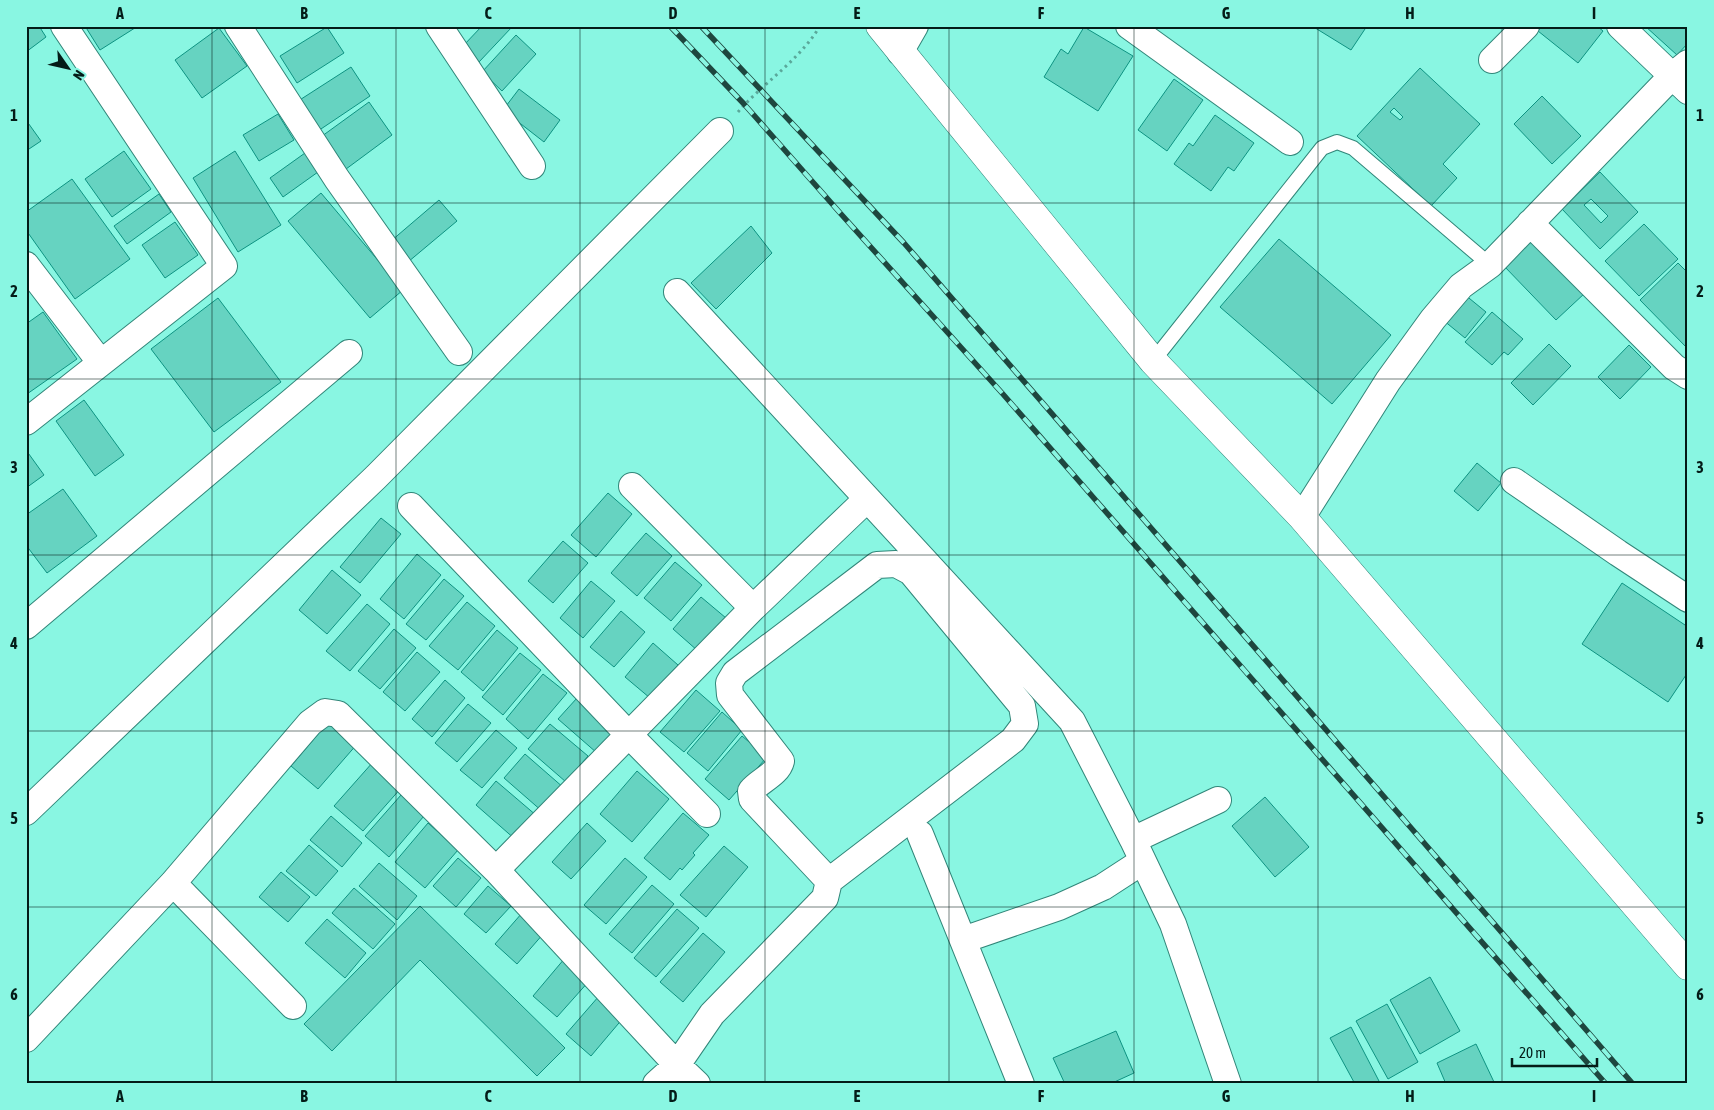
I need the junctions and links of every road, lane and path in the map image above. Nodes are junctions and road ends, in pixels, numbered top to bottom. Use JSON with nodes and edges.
{"nodes":[{"id":1,"x":64,"y":26,"type":"edge"},
{"id":2,"x":238,"y":26,"type":"edge"},
{"id":3,"x":439,"y":26,"type":"edge"},
{"id":4,"x":820,"y":26,"type":"edge"},
{"id":5,"x":880,"y":26,"type":"edge"},
{"id":6,"x":915,"y":26,"type":"edge"},
{"id":7,"x":1130,"y":26,"type":"edge"},
{"id":8,"x":1526,"y":26,"type":"edge"},
{"id":9,"x":1620,"y":26,"type":"edge"},
{"id":10,"x":900,"y":52,"type":"junction"},
{"id":11,"x":1492,"y":60,"type":"dead end"},
{"id":12,"x":1683,"y":76,"type":"edge"},
{"id":13,"x":720,"y":131,"type":"joint"},
{"id":14,"x":1290,"y":142,"type":"dead end"},
{"id":15,"x":532,"y":166,"type":"dead end"},
{"id":16,"x":1530,"y":223,"type":"junction"},
{"id":17,"x":1490,"y":264,"type":"junction"},
{"id":18,"x":26,"y":265,"type":"edge"},
{"id":19,"x":676,"y":292,"type":"dead end"},
{"id":20,"x":459,"y":352,"type":"dead end"},
{"id":21,"x":349,"y":353,"type":"dead end"},
{"id":22,"x":1153,"y":361,"type":"junction"},
{"id":23,"x":101,"y":363,"type":"junction"},
{"id":24,"x":1688,"y":376,"type":"edge"},
{"id":25,"x":26,"y":422,"type":"edge"},
{"id":26,"x":1514,"y":481,"type":"dead end"},
{"id":27,"x":632,"y":486,"type":"dead end"},
{"id":28,"x":867,"y":498,"type":"junction"},
{"id":29,"x":411,"y":506,"type":"dead end"},
{"id":30,"x":1302,"y":517,"type":"junction"},
{"id":31,"x":1688,"y":598,"type":"edge"},
{"id":32,"x":753,"y":608,"type":"junction"},
{"id":33,"x":26,"y":626,"type":"edge"},
{"id":34,"x":629,"y":734,"type":"junction"},
{"id":35,"x":1218,"y":800,"type":"dead end"},
{"id":36,"x":26,"y":812,"type":"edge"},
{"id":37,"x":707,"y":814,"type":"dead end"},
{"id":38,"x":920,"y":834,"type":"dead end"},
{"id":39,"x":1138,"y":850,"type":"junction"},
{"id":40,"x":496,"y":870,"type":"junction"},
{"id":41,"x":829,"y":881,"type":"junction"},
{"id":42,"x":173,"y":883,"type":"junction"},
{"id":43,"x":963,"y":940,"type":"junction"},
{"id":44,"x":1688,"y":966,"type":"edge"},
{"id":45,"x":293,"y":1006,"type":"dead end"},
{"id":46,"x":26,"y":1039,"type":"edge"},
{"id":47,"x":677,"y":1065,"type":"junction"},
{"id":48,"x":656,"y":1084,"type":"edge"},
{"id":49,"x":698,"y":1084,"type":"edge"},
{"id":50,"x":1021,"y":1084,"type":"edge"},
{"id":51,"x":1228,"y":1084,"type":"edge"}],
"edges":[{"from":1,"to":23,"type":"street"},
{"from":2,"to":20,"type":"street"},
{"from":3,"to":15,"type":"street"},
{"from":4,"to":13,"type":"path"},
{"from":5,"to":10,"type":"street"},
{"from":6,"to":10,"type":"street"},
{"from":7,"to":14,"type":"street"},
{"from":8,"to":11,"type":"street"},
{"from":9,"to":12,"type":"street"},
{"from":10,"to":22,"type":"street"},
{"from":12,"to":16,"type":"street"},
{"from":13,"to":36,"type":"street"},
{"from":16,"to":17,"type":"street"},
{"from":16,"to":24,"type":"street"},
{"from":17,"to":22,"type":"lane"},
{"from":17,"to":30,"type":"street"},
{"from":18,"to":23,"type":"street"},
{"from":19,"to":28,"type":"street"},
{"from":21,"to":33,"type":"street"},
{"from":22,"to":30,"type":"street"},
{"from":23,"to":25,"type":"street"},
{"from":26,"to":31,"type":"street"},
{"from":27,"to":32,"type":"street"},
{"from":28,"to":32,"type":"street"},
{"from":28,"to":39,"type":"street"},
{"from":29,"to":34,"type":"street"},
{"from":30,"to":44,"type":"street"},
{"from":32,"to":34,"type":"street"},
{"from":34,"to":37,"type":"street"},
{"from":34,"to":40,"type":"street"},
{"from":35,"to":39,"type":"street"},
{"from":38,"to":43,"type":"street"},
{"from":39,"to":43,"type":"street"},
{"from":39,"to":51,"type":"street"},
{"from":40,"to":42,"type":"street"},
{"from":40,"to":47,"type":"street"},
{"from":41,"to":41,"type":"street"},
{"from":41,"to":47,"type":"street"},
{"from":42,"to":45,"type":"street"},
{"from":42,"to":46,"type":"street"},
{"from":43,"to":50,"type":"street"},
{"from":47,"to":48,"type":"street"},
{"from":47,"to":49,"type":"street"}]}
